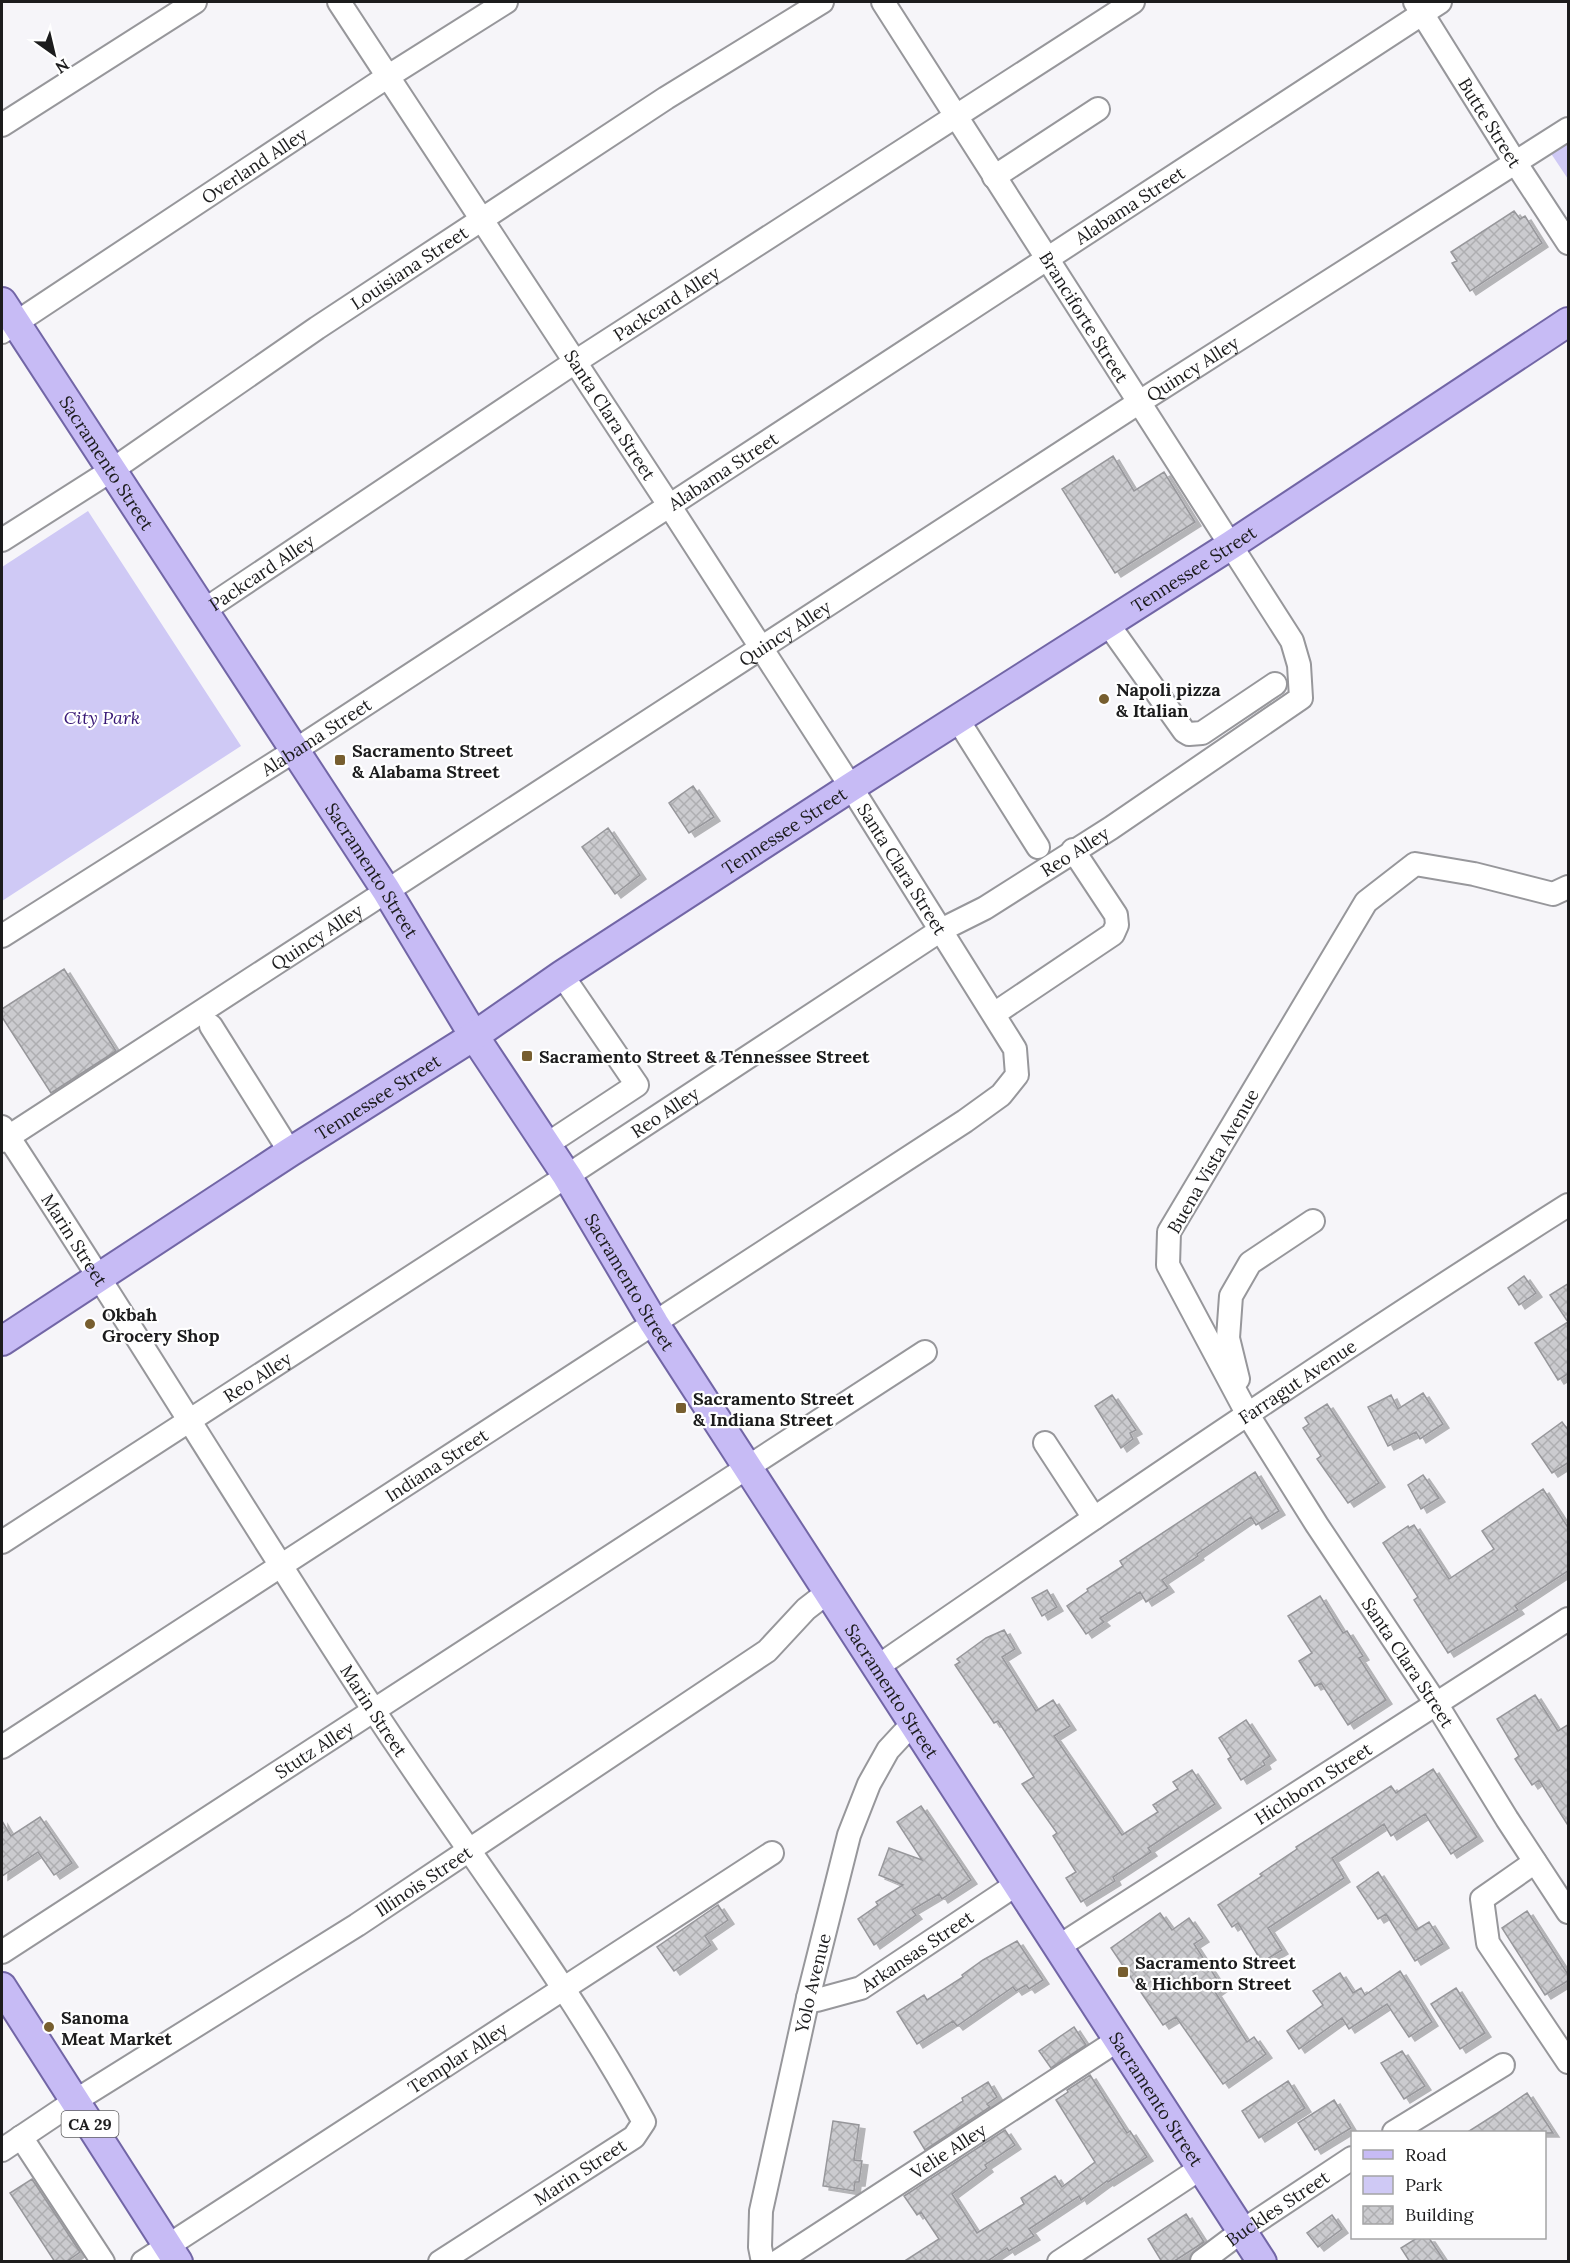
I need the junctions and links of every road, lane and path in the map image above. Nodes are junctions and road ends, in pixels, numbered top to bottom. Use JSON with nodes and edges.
{"nodes":[{"id":1,"x":195,"y":2,"type":"edge"},
{"id":2,"x":339,"y":2,"type":"edge"},
{"id":3,"x":506,"y":2,"type":"edge"},
{"id":4,"x":822,"y":2,"type":"edge"},
{"id":5,"x":883,"y":2,"type":"edge"},
{"id":6,"x":1133,"y":2,"type":"edge"},
{"id":7,"x":1426,"y":6,"type":"edge"},
{"id":8,"x":387,"y":77,"type":"junction"},
{"id":9,"x":1098,"y":109,"type":"dead end"},
{"id":10,"x":955,"y":116,"type":"junction"},
{"id":11,"x":2,"y":125,"type":"edge"},
{"id":12,"x":1569,"y":129,"type":"edge"},
{"id":13,"x":1515,"y":162,"type":"junction"},
{"id":14,"x":994,"y":177,"type":"junction"},
{"id":15,"x":481,"y":220,"type":"junction"},
{"id":16,"x":1569,"y":243,"type":"edge"},
{"id":17,"x":1046,"y":259,"type":"junction"},
{"id":18,"x":6,"y":319,"type":"edge"},
{"id":19,"x":1569,"y":322,"type":"edge"},
{"id":20,"x":575,"y":362,"type":"junction"},
{"id":21,"x":1138,"y":403,"type":"junction"},
{"id":22,"x":112,"y":470,"type":"junction"},
{"id":23,"x":669,"y":505,"type":"junction"},
{"id":24,"x":2,"y":540,"type":"edge"},
{"id":25,"x":1231,"y":545,"type":"junction"},
{"id":26,"x":202,"y":611,"type":"junction"},
{"id":27,"x":1108,"y":624,"type":"junction"},
{"id":28,"x":760,"y":647,"type":"junction"},
{"id":29,"x":1299,"y":664,"type":"joint"},
{"id":30,"x":1275,"y":684,"type":"dead end"},
{"id":31,"x":958,"y":720,"type":"junction"},
{"id":32,"x":294,"y":751,"type":"junction"},
{"id":33,"x":851,"y":787,"type":"junction"},
{"id":34,"x":1038,"y":847,"type":"dead end"},
{"id":35,"x":1073,"y":850,"type":"junction"},
{"id":36,"x":1569,"y":887,"type":"edge"},
{"id":37,"x":386,"y":890,"type":"junction"},
{"id":38,"x":941,"y":930,"type":"junction"},
{"id":39,"x":2,"y":936,"type":"edge"},
{"id":40,"x":562,"y":975,"type":"junction"},
{"id":41,"x":994,"y":1014,"type":"junction"},
{"id":42,"x":211,"y":1026,"type":"dead end"},
{"id":43,"x":474,"y":1036,"type":"junction"},
{"id":44,"x":4,"y":1135,"type":"edge"},
{"id":45,"x":546,"y":1145,"type":"junction"},
{"id":46,"x":290,"y":1152,"type":"junction"},
{"id":47,"x":567,"y":1176,"type":"junction"},
{"id":48,"x":870,"y":1183,"type":"joint"},
{"id":49,"x":1569,"y":1204,"type":"edge"},
{"id":50,"x":1313,"y":1221,"type":"dead end"},
{"id":51,"x":98,"y":1278,"type":"junction"},
{"id":52,"x":654,"y":1323,"type":"junction"},
{"id":53,"x":2,"y":1341,"type":"edge"},
{"id":54,"x":925,"y":1352,"type":"dead end"},
{"id":55,"x":1248,"y":1415,"type":"junction"},
{"id":56,"x":188,"y":1420,"type":"junction"},
{"id":57,"x":1045,"y":1443,"type":"dead end"},
{"id":58,"x":748,"y":1467,"type":"junction"},
{"id":59,"x":1094,"y":1518,"type":"junction"},
{"id":60,"x":2,"y":1542,"type":"edge"},
{"id":61,"x":281,"y":1565,"type":"junction"},
{"id":62,"x":834,"y":1601,"type":"junction"},
{"id":63,"x":1569,"y":1619,"type":"edge"},
{"id":64,"x":877,"y":1667,"type":"junction"},
{"id":65,"x":1437,"y":1705,"type":"junction"},
{"id":66,"x":374,"y":1710,"type":"junction"},
{"id":67,"x":913,"y":1723,"type":"junction"},
{"id":68,"x":2,"y":1746,"type":"edge"},
{"id":69,"x":469,"y":1850,"type":"junction"},
{"id":70,"x":772,"y":1853,"type":"dead end"},
{"id":71,"x":1535,"y":1862,"type":"junction"},
{"id":72,"x":1017,"y":1884,"type":"junction"},
{"id":73,"x":1569,"y":1912,"type":"edge"},
{"id":74,"x":1058,"y":1947,"type":"junction"},
{"id":75,"x":2,"y":1952,"type":"edge"},
{"id":76,"x":2,"y":1987,"type":"edge"},
{"id":77,"x":564,"y":1988,"type":"junction"},
{"id":78,"x":808,"y":1998,"type":"junction"},
{"id":79,"x":1118,"y":2040,"type":"junction"},
{"id":80,"x":1569,"y":2062,"type":"edge"},
{"id":81,"x":1503,"y":2066,"type":"dead end"},
{"id":82,"x":75,"y":2101,"type":"junction"},
{"id":83,"x":1397,"y":2131,"type":"edge"},
{"id":84,"x":21,"y":2137,"type":"junction"},
{"id":85,"x":2,"y":2150,"type":"edge"},
{"id":86,"x":1351,"y":2159,"type":"edge"},
{"id":87,"x":1201,"y":2168,"type":"junction"},
{"id":88,"x":1242,"y":2231,"type":"junction"},
{"id":89,"x":173,"y":2254,"type":"edge"},
{"id":90,"x":1202,"y":2261,"type":"edge"},
{"id":91,"x":103,"y":2262,"type":"edge"},
{"id":92,"x":143,"y":2262,"type":"edge"},
{"id":93,"x":440,"y":2262,"type":"edge"},
{"id":94,"x":763,"y":2262,"type":"edge"},
{"id":95,"x":777,"y":2262,"type":"edge"},
{"id":96,"x":1059,"y":2262,"type":"edge"},
{"id":97,"x":1262,"y":2262,"type":"edge"}],
"edges":[{"from":1,"to":11,"type":"street"},
{"from":2,"to":8,"type":"street","name":"Santa Clara Street"},
{"from":3,"to":8,"type":"street","name":"Overland Alley"},
{"from":4,"to":15,"type":"street","name":"Louisiana Street"},
{"from":5,"to":10,"type":"street","name":"Branciforte Street"},
{"from":6,"to":10,"type":"street","name":"Packcard Alley"},
{"from":7,"to":13,"type":"street","name":"Butte Street"},
{"from":7,"to":17,"type":"street","name":"Alabama Street"},
{"from":8,"to":15,"type":"street","name":"Santa Clara Street"},
{"from":8,"to":18,"type":"street","name":"Overland Alley"},
{"from":9,"to":14,"type":"street"},
{"from":10,"to":14,"type":"street","name":"Branciforte Street"},
{"from":10,"to":20,"type":"street","name":"Packcard Alley"},
{"from":12,"to":13,"type":"street","name":"Quincy Alley"},
{"from":13,"to":16,"type":"street","name":"Butte Street"},
{"from":13,"to":21,"type":"street","name":"Quincy Alley"},
{"from":14,"to":17,"type":"street","name":"Branciforte Street"},
{"from":15,"to":20,"type":"street","name":"Santa Clara Street"},
{"from":15,"to":22,"type":"street","name":"Louisiana Street"},
{"from":17,"to":21,"type":"street","name":"Branciforte Street"},
{"from":17,"to":23,"type":"street","name":"Alabama Street"},
{"from":18,"to":22,"type":"main road","name":"Sacramento Street"},
{"from":19,"to":25,"type":"main road","name":"Tennessee Street"},
{"from":20,"to":23,"type":"street","name":"Santa Clara Street"},
{"from":20,"to":26,"type":"street","name":"Packcard Alley"},
{"from":21,"to":25,"type":"street","name":"Branciforte Street"},
{"from":21,"to":28,"type":"street","name":"Quincy Alley"},
{"from":22,"to":24,"type":"street","name":"Louisiana Street"},
{"from":22,"to":26,"type":"main road","name":"Sacramento Street"},
{"from":23,"to":28,"type":"street","name":"Santa Clara Street"},
{"from":23,"to":32,"type":"street","name":"Alabama Street"},
{"from":25,"to":27,"type":"main road","name":"Tennessee Street"},
{"from":25,"to":29,"type":"street","name":"Branciforte Street"},
{"from":26,"to":32,"type":"main road","name":"Sacramento Street"},
{"from":27,"to":30,"type":"street"},
{"from":27,"to":31,"type":"main road","name":"Tennessee Street"},
{"from":28,"to":33,"type":"street","name":"Santa Clara Street"},
{"from":28,"to":37,"type":"street","name":"Quincy Alley"},
{"from":29,"to":35,"type":"street","name":"Reo Alley"},
{"from":31,"to":33,"type":"main road","name":"Tennessee Street"},
{"from":31,"to":34,"type":"street"},
{"from":32,"to":37,"type":"main road","name":"Sacramento Street"},
{"from":32,"to":39,"type":"street","name":"Alabama Street"},
{"from":33,"to":38,"type":"street","name":"Santa Clara Street"},
{"from":33,"to":40,"type":"main road","name":"Tennessee Street"},
{"from":35,"to":38,"type":"street","name":"Reo Alley"},
{"from":35,"to":41,"type":"street"},
{"from":36,"to":55,"type":"street","name":"Buena Vista Avenue"},
{"from":37,"to":43,"type":"main road","name":"Sacramento Street"},
{"from":37,"to":44,"type":"street","name":"Quincy Alley"},
{"from":38,"to":41,"type":"street","name":"Santa Clara Street"},
{"from":38,"to":47,"type":"street","name":"Reo Alley"},
{"from":40,"to":43,"type":"main road","name":"Tennessee Street"},
{"from":40,"to":45,"type":"street"},
{"from":41,"to":48,"type":"street","name":"Santa Clara Street"},
{"from":42,"to":46,"type":"street"},
{"from":43,"to":45,"type":"main road","name":"Sacramento Street"},
{"from":43,"to":46,"type":"main road","name":"Tennessee Street"},
{"from":44,"to":51,"type":"street","name":"Marin Street"},
{"from":45,"to":47,"type":"main road","name":"Sacramento Street"},
{"from":46,"to":51,"type":"main road","name":"Tennessee Street"},
{"from":47,"to":52,"type":"main road","name":"Sacramento Street"},
{"from":47,"to":56,"type":"street","name":"Reo Alley"},
{"from":48,"to":52,"type":"street","name":"Indiana Street"},
{"from":49,"to":55,"type":"street","name":"Farragut Avenue"},
{"from":50,"to":55,"type":"street"},
{"from":51,"to":53,"type":"main road","name":"Tennessee Street"},
{"from":51,"to":56,"type":"street","name":"Marin Street"},
{"from":52,"to":58,"type":"main road","name":"Sacramento Street"},
{"from":52,"to":61,"type":"street","name":"Indiana Street"},
{"from":54,"to":58,"type":"street","name":"Stutz Alley"},
{"from":55,"to":59,"type":"street","name":"Farragut Avenue"},
{"from":55,"to":65,"type":"street","name":"Santa Clara Street"},
{"from":56,"to":60,"type":"street","name":"Reo Alley"},
{"from":56,"to":61,"type":"street","name":"Marin Street"},
{"from":57,"to":59,"type":"street"},
{"from":58,"to":62,"type":"main road","name":"Sacramento Street"},
{"from":58,"to":66,"type":"street","name":"Stutz Alley"},
{"from":59,"to":64,"type":"street","name":"Farragut Avenue"},
{"from":61,"to":66,"type":"street","name":"Marin Street"},
{"from":61,"to":68,"type":"street","name":"Indiana Street"},
{"from":62,"to":64,"type":"main road","name":"Sacramento Street"},
{"from":62,"to":69,"type":"street","name":"Illinois Street"},
{"from":63,"to":65,"type":"street","name":"Hichborn Street"},
{"from":64,"to":67,"type":"main road","name":"Sacramento Street"},
{"from":65,"to":71,"type":"street","name":"Santa Clara Street"},
{"from":65,"to":74,"type":"street","name":"Hichborn Street"},
{"from":66,"to":69,"type":"street","name":"Marin Street"},
{"from":66,"to":75,"type":"street","name":"Stutz Alley"},
{"from":67,"to":72,"type":"main road","name":"Sacramento Street"},
{"from":67,"to":78,"type":"street","name":"Yolo Avenue"},
{"from":69,"to":77,"type":"street","name":"Marin Street"},
{"from":69,"to":82,"type":"street","name":"Illinois Street"},
{"from":70,"to":77,"type":"street","name":"Templar Alley"},
{"from":71,"to":73,"type":"street","name":"Santa Clara Street"},
{"from":71,"to":80,"type":"street"},
{"from":72,"to":74,"type":"main road","name":"Sacramento Street"},
{"from":72,"to":78,"type":"street","name":"Arkansas Street"},
{"from":74,"to":79,"type":"main road","name":"Sacramento Street"},
{"from":76,"to":82,"type":"main road","number":"CA 29"},
{"from":77,"to":89,"type":"street","name":"Templar Alley"},
{"from":77,"to":93,"type":"street","name":"Marin Street"},
{"from":78,"to":94,"type":"street","name":"Yolo Avenue"},
{"from":79,"to":87,"type":"main road","name":"Sacramento Street"},
{"from":79,"to":95,"type":"street","name":"Velie Alley"},
{"from":81,"to":83,"type":"street"},
{"from":82,"to":84,"type":"street","name":"Illinois Street"},
{"from":82,"to":89,"type":"main road","number":"CA 29"},
{"from":84,"to":85,"type":"street","name":"Illinois Street"},
{"from":84,"to":91,"type":"street"},
{"from":86,"to":88,"type":"street","name":"Buckles Street"},
{"from":87,"to":88,"type":"main road","name":"Sacramento Street"},
{"from":87,"to":96,"type":"street"},
{"from":88,"to":90,"type":"street","name":"Buckles Street"},
{"from":88,"to":97,"type":"main road","name":"Sacramento Street"},
{"from":89,"to":92,"type":"street","name":"Templar Alley"}]}
